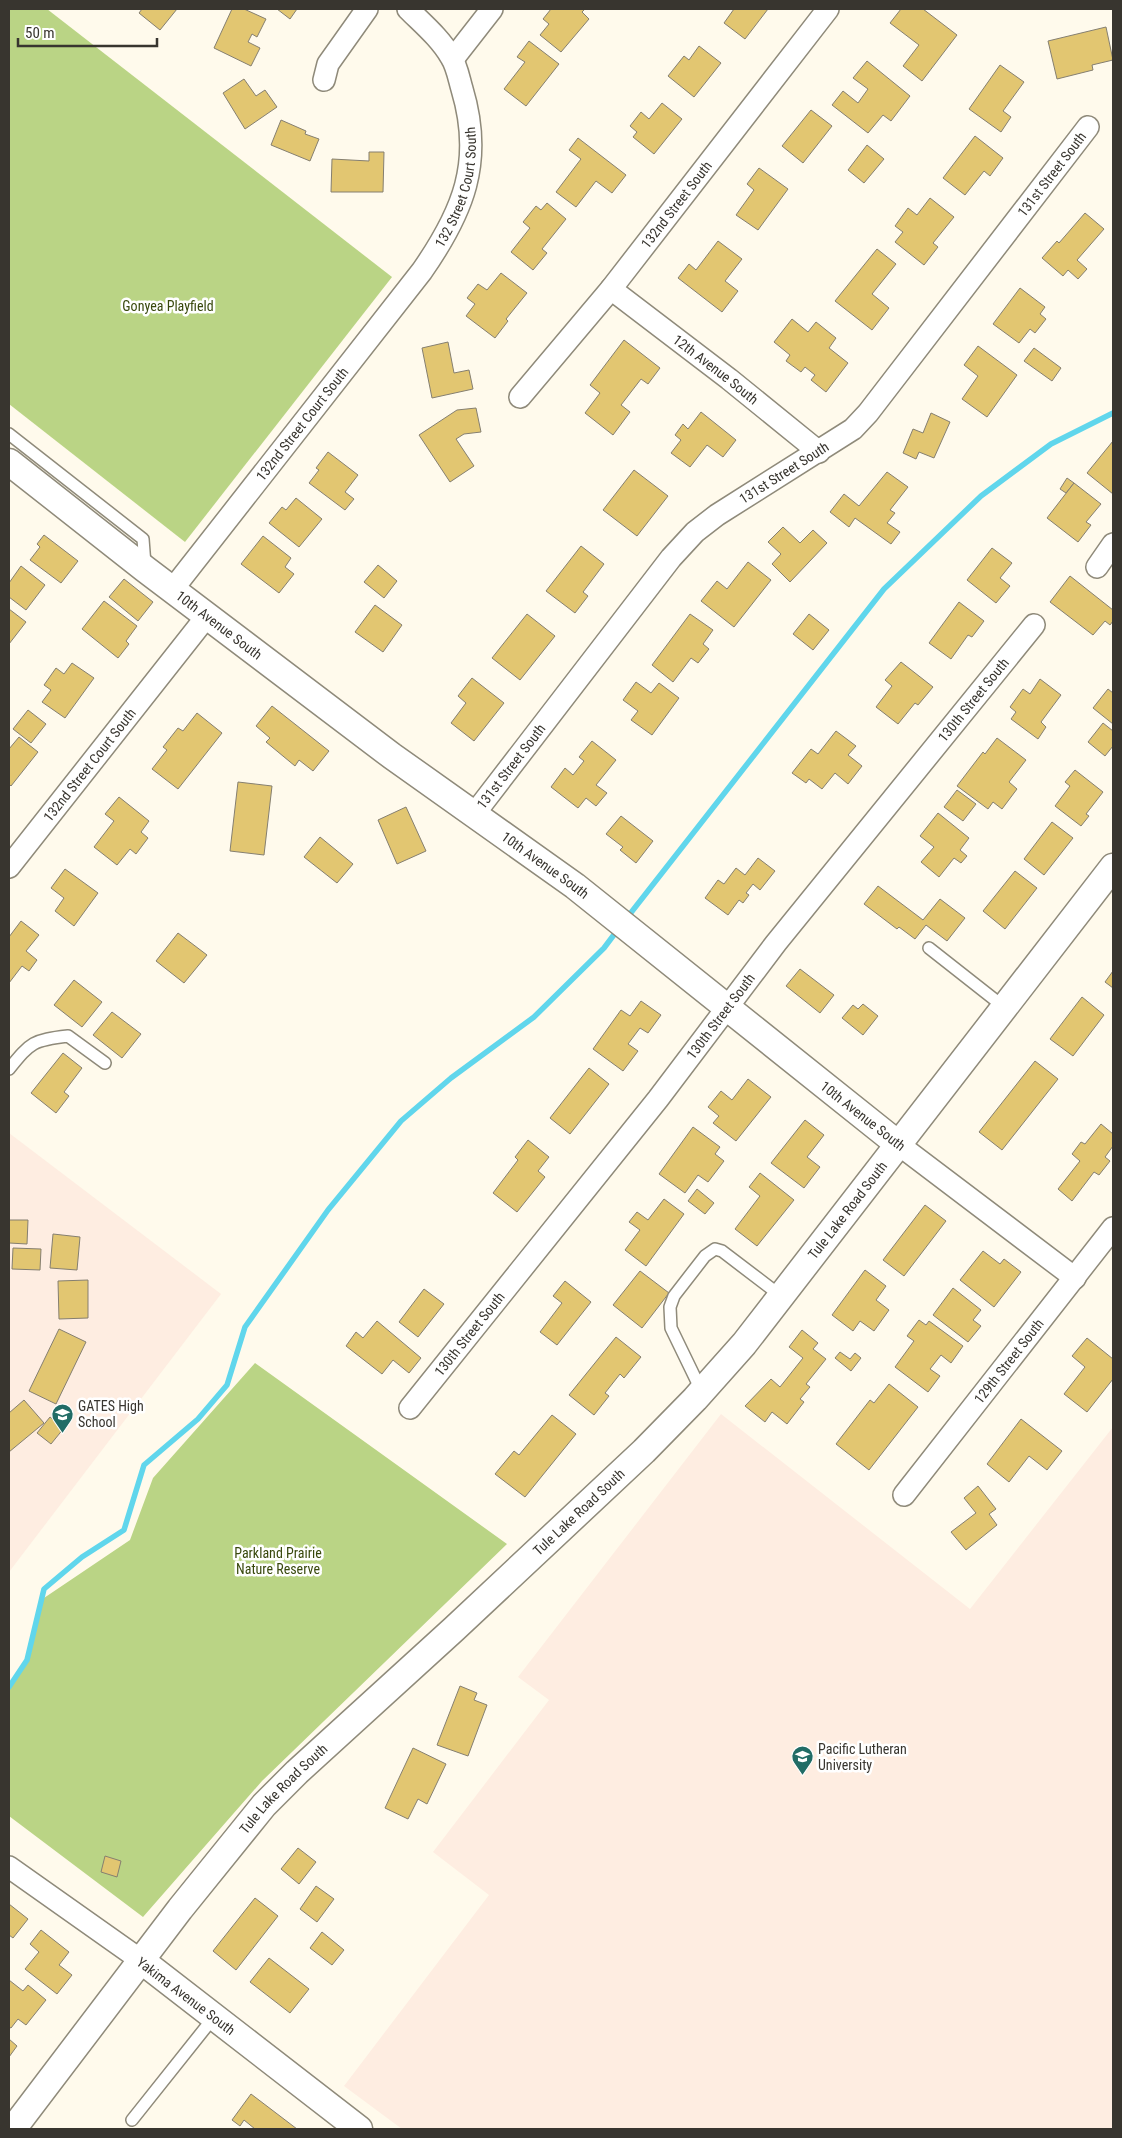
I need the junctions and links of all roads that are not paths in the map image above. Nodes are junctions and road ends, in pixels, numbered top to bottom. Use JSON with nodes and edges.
{"nodes":[{"id":1,"x":367,"y":9,"type":"edge"},
{"id":2,"x":408,"y":9,"type":"edge"},
{"id":3,"x":492,"y":9,"type":"edge"},
{"id":4,"x":828,"y":9,"type":"edge"},
{"id":5,"x":453,"y":59,"type":"junction"},
{"id":6,"x":324,"y":80,"type":"dead end"},
{"id":7,"x":1088,"y":127,"type":"dead end"},
{"id":8,"x":432,"y":257,"type":"joint"},
{"id":9,"x":611,"y":289,"type":"junction"},
{"id":10,"x":520,"y":397,"type":"dead end"},
{"id":11,"x":9,"y":434,"type":"edge"},
{"id":12,"x":819,"y":452,"type":"junction"},
{"id":13,"x":9,"y":462,"type":"edge"},
{"id":14,"x":1113,"y":544,"type":"edge"},
{"id":15,"x":1097,"y":567,"type":"dead end"},
{"id":16,"x":145,"y":569,"type":"junction"},
{"id":17,"x":172,"y":590,"type":"junction"},
{"id":18,"x":207,"y":616,"type":"junction"},
{"id":19,"x":1034,"y":625,"type":"dead end"},
{"id":20,"x":474,"y":813,"type":"junction"},
{"id":21,"x":9,"y":866,"type":"edge"},
{"id":22,"x":1113,"y":867,"type":"edge"},
{"id":23,"x":929,"y":948,"type":"dead end"},
{"id":24,"x":1004,"y":1007,"type":"junction"},
{"id":25,"x":726,"y":1008,"type":"junction"},
{"id":26,"x":105,"y":1063,"type":"dead end"},
{"id":27,"x":9,"y":1069,"type":"edge"},
{"id":28,"x":898,"y":1144,"type":"junction"},
{"id":29,"x":1113,"y":1228,"type":"edge"},
{"id":30,"x":1074,"y":1278,"type":"junction"},
{"id":31,"x":781,"y":1296,"type":"junction"},
{"id":32,"x":702,"y":1392,"type":"junction"},
{"id":33,"x":410,"y":1408,"type":"dead end"},
{"id":34,"x":904,"y":1495,"type":"dead end"},
{"id":35,"x":9,"y":1867,"type":"edge"},
{"id":36,"x":142,"y":1962,"type":"junction"},
{"id":37,"x":214,"y":2017,"type":"junction"},
{"id":38,"x":132,"y":2120,"type":"dead end"},
{"id":39,"x":13,"y":2129,"type":"edge"},
{"id":40,"x":359,"y":2129,"type":"edge"}],
"edges":[{"from":1,"to":6,"type":"street"},
{"from":2,"to":5,"type":"street"},
{"from":3,"to":5,"type":"street"},
{"from":4,"to":9,"type":"street","name":"132nd Street South"},
{"from":5,"to":8,"type":"street","name":"132 Street Court South"},
{"from":7,"to":12,"type":"street","name":"131st Street South"},
{"from":8,"to":17,"type":"street","name":"132nd Street Court South"},
{"from":9,"to":10,"type":"street","name":"132nd Street South"},
{"from":9,"to":12,"type":"street","name":"12th Avenue South"},
{"from":11,"to":16,"type":"lane"},
{"from":12,"to":20,"type":"street","name":"131st Street South"},
{"from":13,"to":16,"type":"street","name":"10th Avenue South"},
{"from":14,"to":15,"type":"street"},
{"from":16,"to":17,"type":"street","name":"10th Avenue South"},
{"from":17,"to":18,"type":"street","name":"10th Avenue South"},
{"from":18,"to":20,"type":"street","name":"10th Avenue South"},
{"from":18,"to":21,"type":"street","name":"132nd Street Court South"},
{"from":19,"to":25,"type":"street","name":"130th Street South"},
{"from":20,"to":25,"type":"street","name":"10th Avenue South"},
{"from":22,"to":24,"type":"street","name":"Tule Lake Road South"},
{"from":23,"to":24,"type":"lane"},
{"from":24,"to":28,"type":"street","name":"Tule Lake Road South"},
{"from":25,"to":28,"type":"street","name":"10th Avenue South"},
{"from":25,"to":33,"type":"street","name":"130th Street South"},
{"from":26,"to":27,"type":"lane"},
{"from":28,"to":30,"type":"street","name":"10th Avenue South"},
{"from":28,"to":31,"type":"street","name":"Tule Lake Road South"},
{"from":29,"to":30,"type":"street","name":"129th Street South"},
{"from":30,"to":34,"type":"street","name":"129th Street South"},
{"from":31,"to":32,"type":"street","name":"Tule Lake Road South"},
{"from":31,"to":32,"type":"lane"},
{"from":32,"to":36,"type":"street","name":"Tule Lake Road South"},
{"from":35,"to":36,"type":"street","name":"Yakima Avenue South"},
{"from":36,"to":37,"type":"street","name":"Yakima Avenue South"},
{"from":36,"to":39,"type":"street","name":"Tule Lake Road South"},
{"from":37,"to":38,"type":"lane"},
{"from":37,"to":40,"type":"street","name":"Yakima Avenue South"}]}
